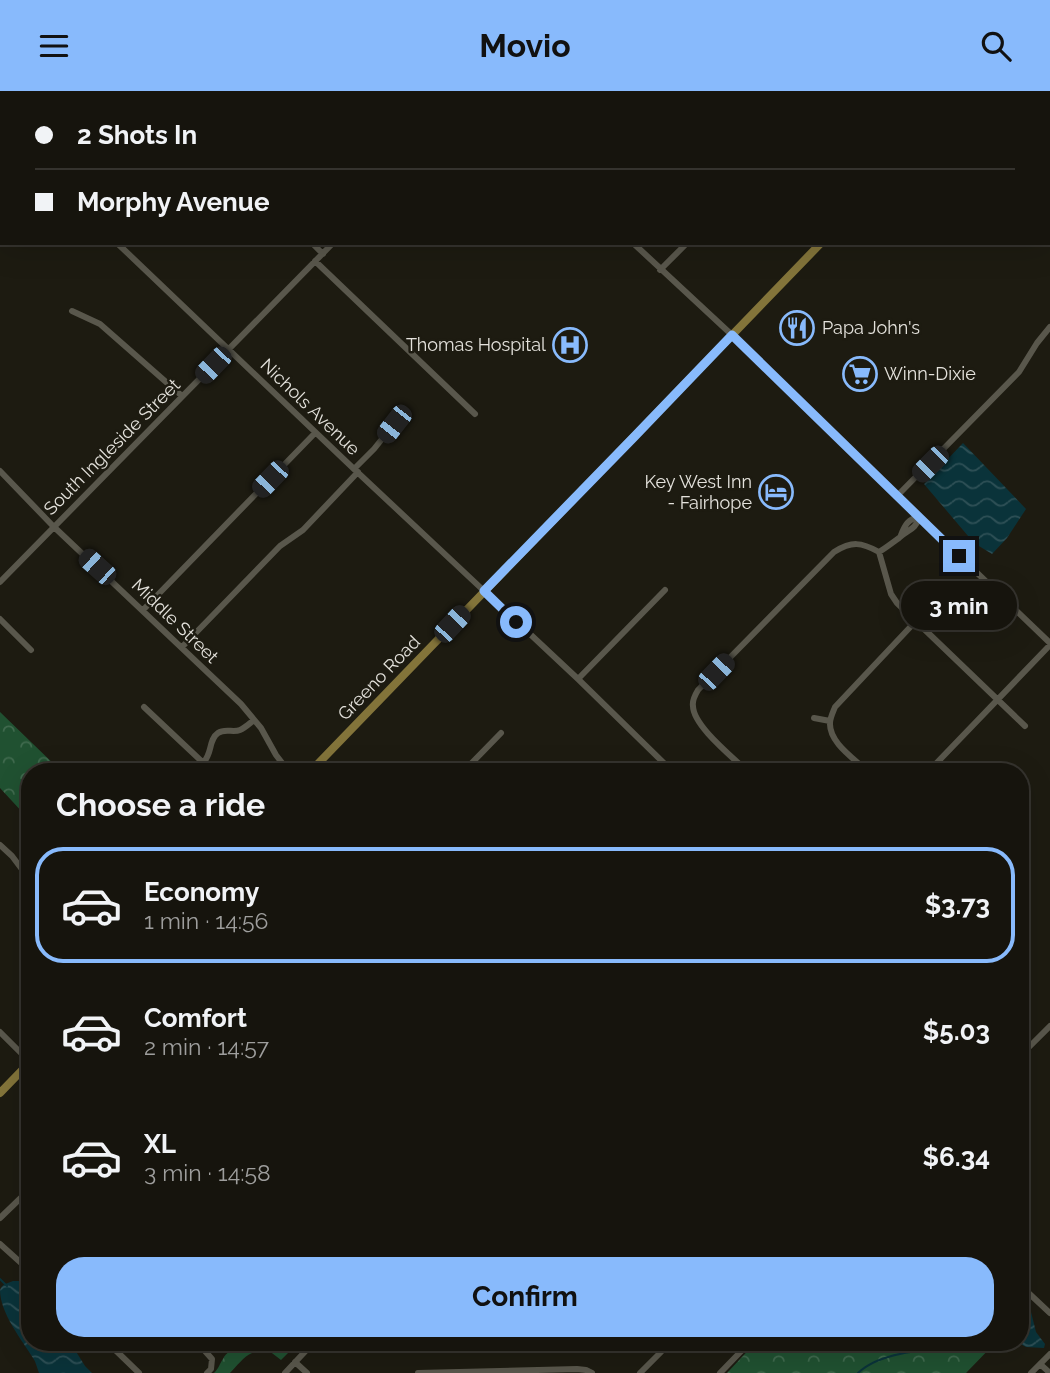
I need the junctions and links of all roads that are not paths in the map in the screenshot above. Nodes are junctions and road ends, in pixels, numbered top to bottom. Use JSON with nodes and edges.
{"nodes":[{"id":1,"x":119,"y":245,"type":"edge"},
{"id":2,"x":314,"y":245,"type":"edge"},
{"id":3,"x":331,"y":245,"type":"edge"},
{"id":4,"x":635,"y":245,"type":"edge"},
{"id":5,"x":685,"y":245,"type":"edge"},
{"id":6,"x":819,"y":245,"type":"edge"},
{"id":7,"x":323,"y":254,"type":"junction"},
{"id":8,"x":315,"y":261,"type":"junction"},
{"id":9,"x":660,"y":270,"type":"junction"},
{"id":10,"x":72,"y":311,"type":"dead end"},
{"id":11,"x":1050,"y":327,"type":"edge"},
{"id":12,"x":732,"y":335,"type":"junction"},
{"id":13,"x":229,"y":349,"type":"junction"},
{"id":14,"x":183,"y":396,"type":"junction"},
{"id":15,"x":475,"y":414,"type":"dead end"},
{"id":16,"x":394,"y":424,"type":"dead end"},
{"id":17,"x":315,"y":433,"type":"junction"},
{"id":18,"x":0,"y":471,"type":"edge"},
{"id":19,"x":356,"y":471,"type":"junction"},
{"id":20,"x":897,"y":496,"type":"junction"},
{"id":21,"x":919,"y":517,"type":"junction"},
{"id":22,"x":53,"y":527,"type":"junction"},
{"id":23,"x":879,"y":552,"type":"junction"},
{"id":24,"x":0,"y":582,"type":"edge"},
{"id":25,"x":664,"y":590,"type":"dead end"},
{"id":26,"x":484,"y":591,"type":"junction"},
{"id":27,"x":143,"y":610,"type":"junction"},
{"id":28,"x":0,"y":619,"type":"edge"},
{"id":29,"x":915,"y":622,"type":"junction"},
{"id":30,"x":1050,"y":644,"type":"edge"},
{"id":31,"x":182,"y":647,"type":"junction"},
{"id":32,"x":31,"y":650,"type":"dead end"},
{"id":33,"x":578,"y":679,"type":"junction"},
{"id":34,"x":998,"y":700,"type":"junction"},
{"id":35,"x":144,"y":707,"type":"dead end"},
{"id":36,"x":814,"y":718,"type":"dead end"},
{"id":37,"x":254,"y":720,"type":"junction"},
{"id":38,"x":830,"y":721,"type":"junction"},
{"id":39,"x":1025,"y":726,"type":"dead end"},
{"id":40,"x":501,"y":733,"type":"dead end"},
{"id":41,"x":203,"y":763,"type":"joint"},
{"id":42,"x":283,"y":763,"type":"edge"},
{"id":43,"x":319,"y":763,"type":"edge"},
{"id":44,"x":472,"y":763,"type":"edge"},
{"id":45,"x":664,"y":763,"type":"edge"},
{"id":46,"x":739,"y":763,"type":"edge"},
{"id":47,"x":859,"y":763,"type":"edge"},
{"id":48,"x":937,"y":763,"type":"edge"},
{"id":49,"x":0,"y":845,"type":"edge"},
{"id":50,"x":21,"y":868,"type":"edge"},
{"id":51,"x":1050,"y":1026,"type":"edge"},
{"id":52,"x":0,"y":1033,"type":"edge"},
{"id":53,"x":1029,"y":1047,"type":"edge"},
{"id":54,"x":21,"y":1054,"type":"edge"},
{"id":55,"x":21,"y":1071,"type":"edge"},
{"id":56,"x":0,"y":1093,"type":"edge"},
{"id":57,"x":21,"y":1195,"type":"edge"},
{"id":58,"x":0,"y":1218,"type":"edge"},
{"id":59,"x":0,"y":1244,"type":"edge"},
{"id":60,"x":21,"y":1263,"type":"edge"},
{"id":61,"x":1029,"y":1293,"type":"edge"},
{"id":62,"x":1050,"y":1313,"type":"edge"},
{"id":63,"x":116,"y":1351,"type":"edge"},
{"id":64,"x":205,"y":1351,"type":"edge"},
{"id":65,"x":305,"y":1351,"type":"edge"},
{"id":66,"x":662,"y":1351,"type":"edge"},
{"id":67,"x":741,"y":1351,"type":"edge"},
{"id":68,"x":1050,"y":1354,"type":"edge"},
{"id":69,"x":295,"y":1362,"type":"junction"},
{"id":70,"x":1041,"y":1364,"type":"junction"},
{"id":71,"x":139,"y":1373,"type":"edge"},
{"id":72,"x":207,"y":1373,"type":"edge"},
{"id":73,"x":285,"y":1373,"type":"edge"},
{"id":74,"x":307,"y":1373,"type":"edge"},
{"id":75,"x":418,"y":1373,"type":"edge"},
{"id":76,"x":593,"y":1373,"type":"edge"},
{"id":77,"x":640,"y":1373,"type":"edge"},
{"id":78,"x":720,"y":1373,"type":"edge"},
{"id":79,"x":1031,"y":1373,"type":"edge"},
{"id":80,"x":1050,"y":1373,"type":"edge"}],
"edges":[{"from":1,"to":13,"type":"street","name":"Nichols Avenue"},
{"from":2,"to":7,"type":"street"},
{"from":3,"to":7,"type":"street","name":"South Ingleside Street"},
{"from":4,"to":9,"type":"street"},
{"from":5,"to":9,"type":"street"},
{"from":6,"to":12,"type":"main road","name":"Greeno Road"},
{"from":7,"to":8,"type":"street","name":"South Ingleside Street"},
{"from":8,"to":13,"type":"street","name":"South Ingleside Street"},
{"from":8,"to":15,"type":"street"},
{"from":9,"to":12,"type":"street"},
{"from":10,"to":14,"type":"street"},
{"from":11,"to":20,"type":"street"},
{"from":12,"to":20,"type":"street"},
{"from":12,"to":26,"type":"main road","name":"Greeno Road"},
{"from":13,"to":14,"type":"street","name":"South Ingleside Street"},
{"from":13,"to":17,"type":"street","name":"Nichols Avenue"},
{"from":14,"to":22,"type":"street","name":"South Ingleside Street"},
{"from":16,"to":19,"type":"street"},
{"from":17,"to":19,"type":"street","name":"Nichols Avenue"},
{"from":17,"to":27,"type":"street"},
{"from":18,"to":22,"type":"street","name":"Middle Street"},
{"from":19,"to":26,"type":"street","name":"Nichols Avenue"},
{"from":19,"to":31,"type":"street"},
{"from":20,"to":21,"type":"street"},
{"from":21,"to":23,"type":"street"},
{"from":21,"to":30,"type":"street"},
{"from":22,"to":24,"type":"street","name":"South Ingleside Street"},
{"from":22,"to":27,"type":"street","name":"Middle Street"},
{"from":23,"to":29,"type":"street"},
{"from":23,"to":46,"type":"street"},
{"from":25,"to":33,"type":"street"},
{"from":26,"to":33,"type":"street","name":"Nichols Avenue"},
{"from":26,"to":43,"type":"main road","name":"Greeno Road"},
{"from":27,"to":31,"type":"street","name":"Middle Street"},
{"from":28,"to":32,"type":"street"},
{"from":29,"to":34,"type":"street"},
{"from":29,"to":38,"type":"street"},
{"from":30,"to":34,"type":"street"},
{"from":31,"to":37,"type":"street","name":"Middle Street"},
{"from":33,"to":45,"type":"street","name":"Nichols Avenue"},
{"from":34,"to":39,"type":"street"},
{"from":34,"to":48,"type":"street"},
{"from":35,"to":41,"type":"street"},
{"from":36,"to":38,"type":"street"},
{"from":37,"to":41,"type":"street"},
{"from":37,"to":42,"type":"street","name":"Middle Street"},
{"from":38,"to":47,"type":"street"},
{"from":40,"to":44,"type":"street"},
{"from":49,"to":50,"type":"street"},
{"from":51,"to":53,"type":"street"},
{"from":52,"to":54,"type":"street"},
{"from":55,"to":56,"type":"main road"},
{"from":57,"to":58,"type":"street"},
{"from":59,"to":60,"type":"street"},
{"from":61,"to":62,"type":"street"},
{"from":63,"to":71,"type":"street"},
{"from":64,"to":72,"type":"street"},
{"from":65,"to":69,"type":"street"},
{"from":66,"to":77,"type":"street"},
{"from":67,"to":78,"type":"street"},
{"from":68,"to":70,"type":"street"},
{"from":69,"to":73,"type":"street"},
{"from":69,"to":74,"type":"street"},
{"from":70,"to":79,"type":"street"},
{"from":70,"to":80,"type":"street"},
{"from":75,"to":76,"type":"street"}]}
